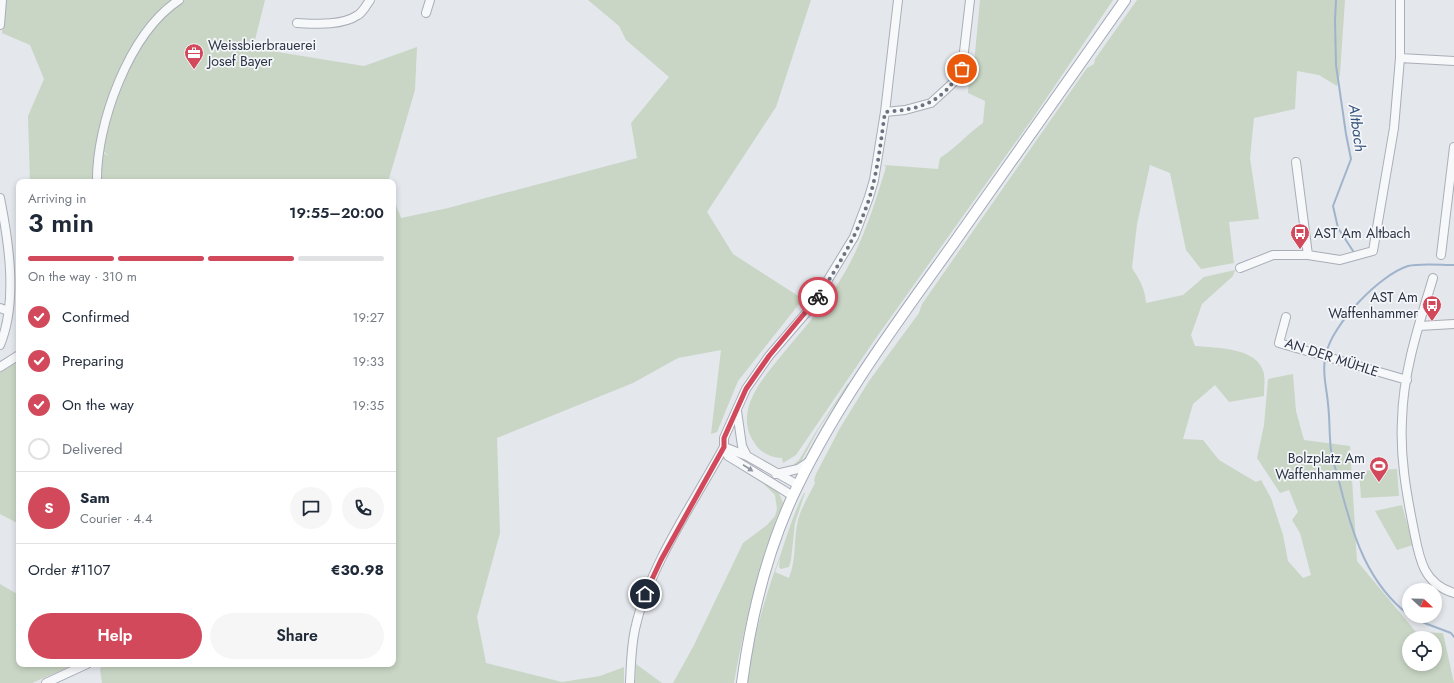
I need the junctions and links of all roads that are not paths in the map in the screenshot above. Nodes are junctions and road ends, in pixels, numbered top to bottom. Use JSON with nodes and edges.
{"nodes":[{"id":1,"x":2,"y":0,"type":"edge"},
{"id":2,"x":179,"y":0,"type":"edge"},
{"id":3,"x":370,"y":0,"type":"edge"},
{"id":4,"x":430,"y":0,"type":"edge"},
{"id":5,"x":898,"y":0,"type":"edge"},
{"id":6,"x":970,"y":0,"type":"edge"},
{"id":7,"x":1125,"y":0,"type":"edge"},
{"id":8,"x":1400,"y":0,"type":"edge"},
{"id":9,"x":426,"y":12,"type":"dead end"},
{"id":10,"x":297,"y":23,"type":"dead end"},
{"id":11,"x":0,"y":25,"type":"edge"},
{"id":12,"x":1400,"y":58,"type":"junction"},
{"id":13,"x":1454,"y":61,"type":"edge"},
{"id":14,"x":885,"y":112,"type":"junction"},
{"id":15,"x":1454,"y":146,"type":"edge"},
{"id":16,"x":1296,"y":162,"type":"dead end"},
{"id":17,"x":98,"y":179,"type":"edge"},
{"id":18,"x":1452,"y":183,"type":"edge"},
{"id":19,"x":0,"y":198,"type":"edge"},
{"id":20,"x":1308,"y":255,"type":"junction"},
{"id":21,"x":1441,"y":255,"type":"dead end"},
{"id":22,"x":1240,"y":268,"type":"dead end"},
{"id":23,"x":1433,"y":278,"type":"dead end"},
{"id":24,"x":0,"y":308,"type":"edge"},
{"id":25,"x":8,"y":311,"type":"junction"},
{"id":26,"x":1286,"y":317,"type":"dead end"},
{"id":27,"x":1454,"y":324,"type":"edge"},
{"id":28,"x":1419,"y":326,"type":"junction"},
{"id":29,"x":0,"y":345,"type":"edge"},
{"id":30,"x":16,"y":357,"type":"edge"},
{"id":31,"x":0,"y":366,"type":"edge"},
{"id":32,"x":1407,"y":380,"type":"junction"},
{"id":33,"x":736,"y":410,"type":"junction"},
{"id":34,"x":724,"y":447,"type":"junction"},
{"id":35,"x":747,"y":456,"type":"junction"},
{"id":36,"x":810,"y":461,"type":"junction"},
{"id":37,"x":776,"y":474,"type":"junction"},
{"id":38,"x":798,"y":484,"type":"junction"},
{"id":39,"x":793,"y":496,"type":"junction"},
{"id":40,"x":1454,"y":593,"type":"edge"},
{"id":41,"x":81,"y":667,"type":"edge"},
{"id":42,"x":46,"y":683,"type":"edge"},
{"id":43,"x":630,"y":683,"type":"edge"},
{"id":44,"x":742,"y":683,"type":"edge"}],
"edges":[{"from":1,"to":11,"type":"street"},
{"from":2,"to":17,"type":"street"},
{"from":3,"to":10,"type":"street"},
{"from":4,"to":9,"type":"street"},
{"from":5,"to":14,"type":"street"},
{"from":6,"to":14,"type":"street"},
{"from":7,"to":36,"type":"main road"},
{"from":8,"to":12,"type":"street"},
{"from":12,"to":13,"type":"street"},
{"from":12,"to":20,"type":"street"},
{"from":14,"to":33,"type":"street"},
{"from":15,"to":18,"type":"street"},
{"from":16,"to":20,"type":"street"},
{"from":18,"to":21,"type":"street"},
{"from":19,"to":25,"type":"street"},
{"from":20,"to":22,"type":"street"},
{"from":23,"to":28,"type":"street"},
{"from":24,"to":25,"type":"street"},
{"from":25,"to":29,"type":"street"},
{"from":26,"to":32,"type":"street","name":"AN DER MÜHLE"},
{"from":27,"to":28,"type":"street"},
{"from":28,"to":32,"type":"street"},
{"from":30,"to":31,"type":"street"},
{"from":32,"to":40,"type":"street"},
{"from":33,"to":34,"type":"street"},
{"from":33,"to":35,"type":"street"},
{"from":34,"to":35,"type":"street"},
{"from":34,"to":39,"type":"street","one_way":true},
{"from":34,"to":43,"type":"street"},
{"from":35,"to":37,"type":"street"},
{"from":36,"to":37,"type":"street"},
{"from":36,"to":38,"type":"main road"},
{"from":37,"to":38,"type":"street"},
{"from":38,"to":39,"type":"main road"},
{"from":39,"to":44,"type":"main road"},
{"from":41,"to":42,"type":"street"}]}
